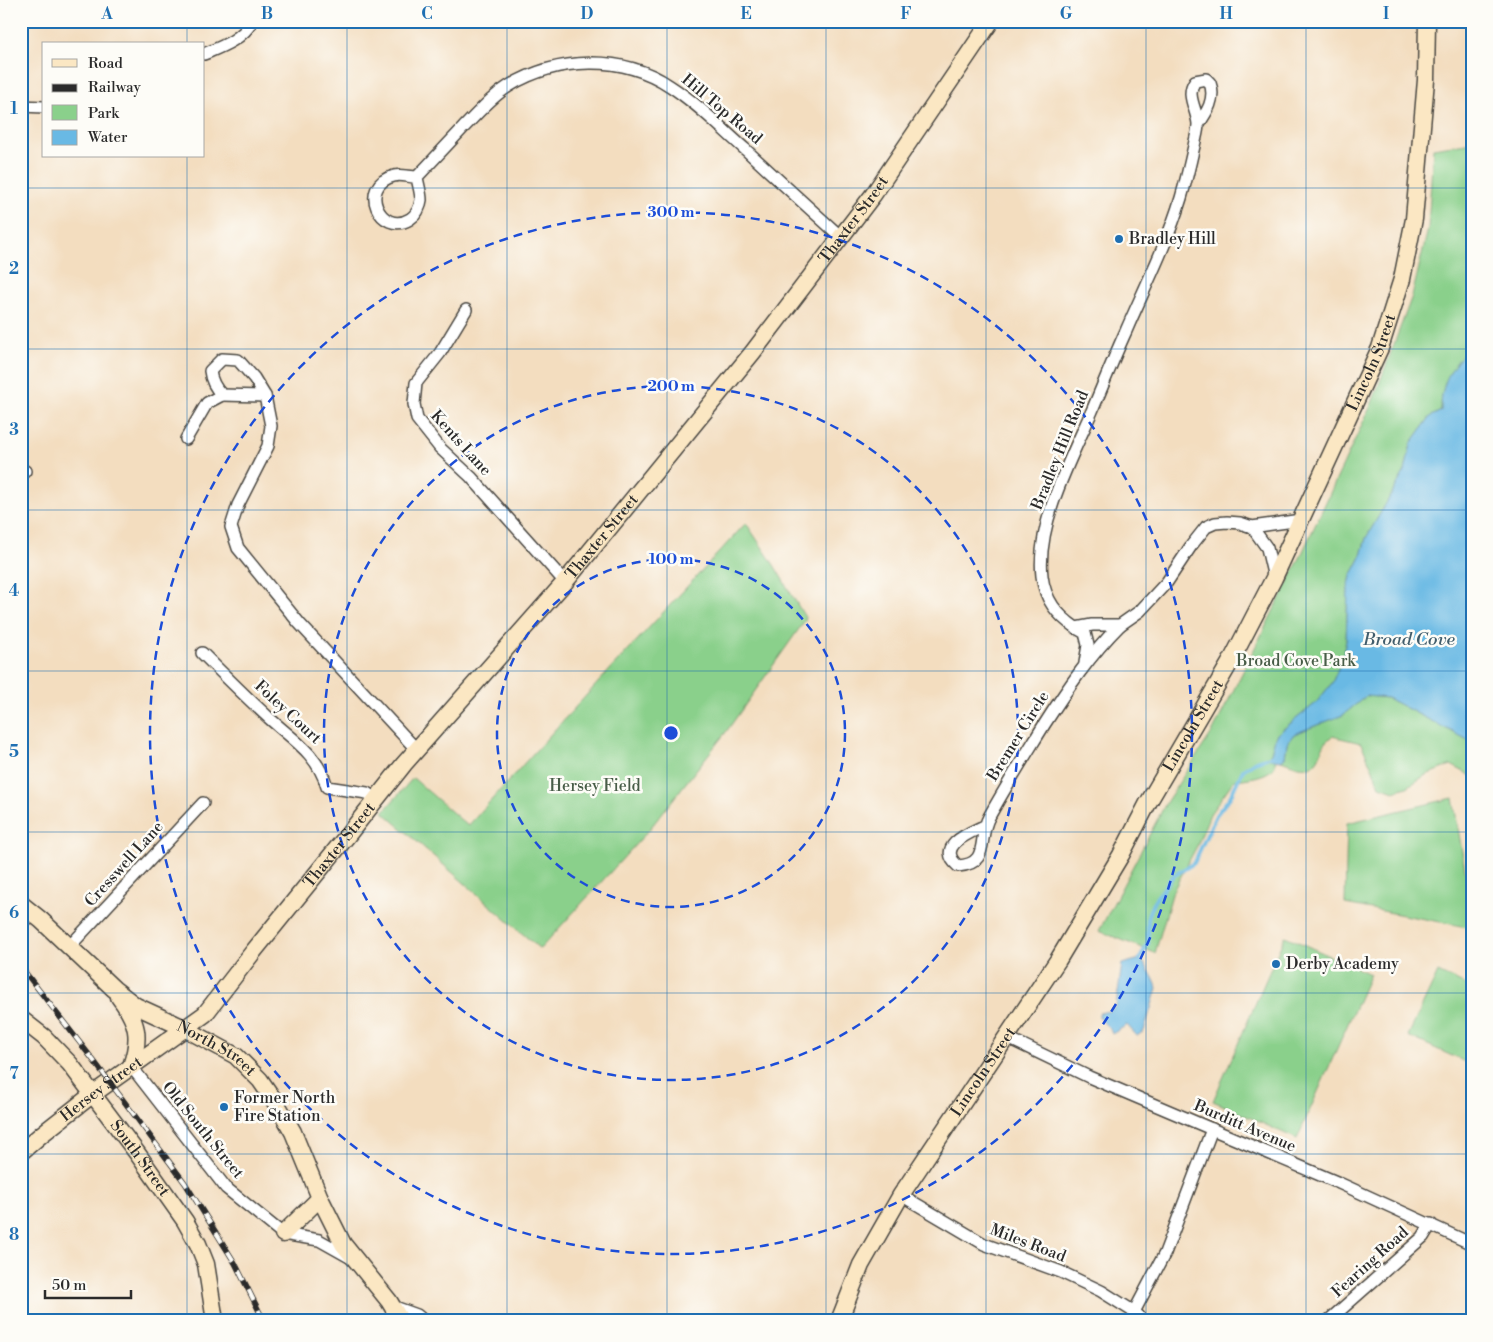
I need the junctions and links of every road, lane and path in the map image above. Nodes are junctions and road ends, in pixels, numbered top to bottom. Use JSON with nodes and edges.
{"nodes":[{"id":1,"x":252,"y":21,"type":"edge"},
{"id":2,"x":991,"y":21,"type":"edge"},
{"id":3,"x":1427,"y":21,"type":"edge"},
{"id":4,"x":205,"y":54,"type":"edge"},
{"id":5,"x":21,"y":106,"type":"edge"},
{"id":6,"x":42,"y":107,"type":"edge"},
{"id":7,"x":1198,"y":125,"type":"dead end"},
{"id":8,"x":417,"y":177,"type":"junction"},
{"id":9,"x":841,"y":237,"type":"junction"},
{"id":10,"x":466,"y":310,"type":"dead end"},
{"id":11,"x":222,"y":395,"type":"junction"},
{"id":12,"x":265,"y":396,"type":"junction"},
{"id":13,"x":186,"y":439,"type":"dead end"},
{"id":14,"x":1301,"y":520,"type":"junction"},
{"id":15,"x":1252,"y":527,"type":"junction"},
{"id":16,"x":1274,"y":578,"type":"junction"},
{"id":17,"x":565,"y":582,"type":"junction"},
{"id":18,"x":1120,"y":625,"type":"junction"},
{"id":19,"x":1076,"y":628,"type":"junction"},
{"id":20,"x":202,"y":653,"type":"dead end"},
{"id":21,"x":1084,"y":666,"type":"junction"},
{"id":22,"x":416,"y":749,"type":"junction"},
{"id":23,"x":376,"y":799,"type":"junction"},
{"id":24,"x":203,"y":803,"type":"dead end"},
{"id":25,"x":984,"y":826,"type":"dead end"},
{"id":26,"x":21,"y":904,"type":"edge"},
{"id":27,"x":69,"y":947,"type":"junction"},
{"id":28,"x":114,"y":989,"type":"junction"},
{"id":29,"x":21,"y":1019,"type":"edge"},
{"id":30,"x":184,"y":1028,"type":"junction"},
{"id":31,"x":1006,"y":1037,"type":"junction"},
{"id":32,"x":131,"y":1066,"type":"junction"},
{"id":33,"x":93,"y":1094,"type":"junction"},
{"id":34,"x":1212,"y":1129,"type":"junction"},
{"id":35,"x":21,"y":1152,"type":"edge"},
{"id":36,"x":901,"y":1195,"type":"junction"},
{"id":37,"x":320,"y":1198,"type":"junction"},
{"id":38,"x":1430,"y":1224,"type":"junction"},
{"id":39,"x":283,"y":1234,"type":"junction"},
{"id":40,"x":1472,"y":1244,"type":"edge"},
{"id":41,"x":358,"y":1262,"type":"junction"},
{"id":42,"x":392,"y":1306,"type":"junction"},
{"id":43,"x":1134,"y":1312,"type":"junction"},
{"id":44,"x":215,"y":1321,"type":"edge"},
{"id":45,"x":401,"y":1321,"type":"edge"},
{"id":46,"x":424,"y":1321,"type":"edge"},
{"id":47,"x":839,"y":1321,"type":"edge"},
{"id":48,"x":1143,"y":1321,"type":"edge"},
{"id":49,"x":1328,"y":1321,"type":"edge"}],
"edges":[{"from":1,"to":4,"type":"street"},
{"from":2,"to":9,"type":"street","name":"Thaxter Street"},
{"from":3,"to":14,"type":"street","name":"Lincoln Street"},
{"from":5,"to":6,"type":"street"},
{"from":7,"to":19,"type":"street","name":"Bradley Hill Road"},
{"from":8,"to":8,"type":"street"},
{"from":8,"to":9,"type":"street","name":"Hill Top Road"},
{"from":9,"to":17,"type":"street","name":"Thaxter Street"},
{"from":10,"to":17,"type":"street","name":"Kents Lane"},
{"from":11,"to":12,"type":"street"},
{"from":11,"to":12,"type":"street"},
{"from":11,"to":13,"type":"street"},
{"from":12,"to":22,"type":"street"},
{"from":14,"to":15,"type":"street"},
{"from":14,"to":16,"type":"street","name":"Lincoln Street"},
{"from":15,"to":16,"type":"street"},
{"from":15,"to":18,"type":"street"},
{"from":16,"to":31,"type":"street","name":"Lincoln Street"},
{"from":17,"to":22,"type":"street","name":"Thaxter Street"},
{"from":18,"to":19,"type":"street"},
{"from":18,"to":21,"type":"street","name":"Bremer Circle"},
{"from":19,"to":21,"type":"street","name":"Bremer Circle"},
{"from":20,"to":23,"type":"street","name":"Foley Court"},
{"from":21,"to":25,"type":"street","name":"Bremer Circle"},
{"from":22,"to":23,"type":"street","name":"Thaxter Street"},
{"from":23,"to":30,"type":"street","name":"Thaxter Street"},
{"from":24,"to":27,"type":"street","name":"Cresswell Lane"},
{"from":26,"to":27,"type":"street","name":"North Street"},
{"from":27,"to":28,"type":"street","name":"North Street"},
{"from":28,"to":30,"type":"street","name":"North Street"},
{"from":28,"to":32,"type":"street"},
{"from":29,"to":33,"type":"street","name":"South Street"},
{"from":30,"to":32,"type":"street","name":"Hersey Street"},
{"from":30,"to":37,"type":"street","name":"North Street"},
{"from":31,"to":34,"type":"street","name":"Burditt Avenue"},
{"from":31,"to":36,"type":"street","name":"Lincoln Street"},
{"from":32,"to":33,"type":"street","name":"Hersey Street"},
{"from":32,"to":39,"type":"street","name":"Old South Street"},
{"from":33,"to":35,"type":"street","name":"Hersey Street"},
{"from":33,"to":44,"type":"street","name":"South Street"},
{"from":34,"to":38,"type":"street","name":"Burditt Avenue"},
{"from":34,"to":43,"type":"street"},
{"from":36,"to":43,"type":"street","name":"Miles Road"},
{"from":36,"to":47,"type":"street","name":"Lincoln Street"},
{"from":37,"to":39,"type":"street"},
{"from":37,"to":41,"type":"street","name":"North Street"},
{"from":38,"to":40,"type":"street","name":"Burditt Avenue"},
{"from":38,"to":49,"type":"street","name":"Fearing Road"},
{"from":39,"to":41,"type":"street","name":"Old South Street"},
{"from":41,"to":42,"type":"street","name":"North Street"},
{"from":42,"to":45,"type":"street","name":"North Street"},
{"from":42,"to":46,"type":"street"},
{"from":43,"to":48,"type":"street","name":"Miles Road"}]}
